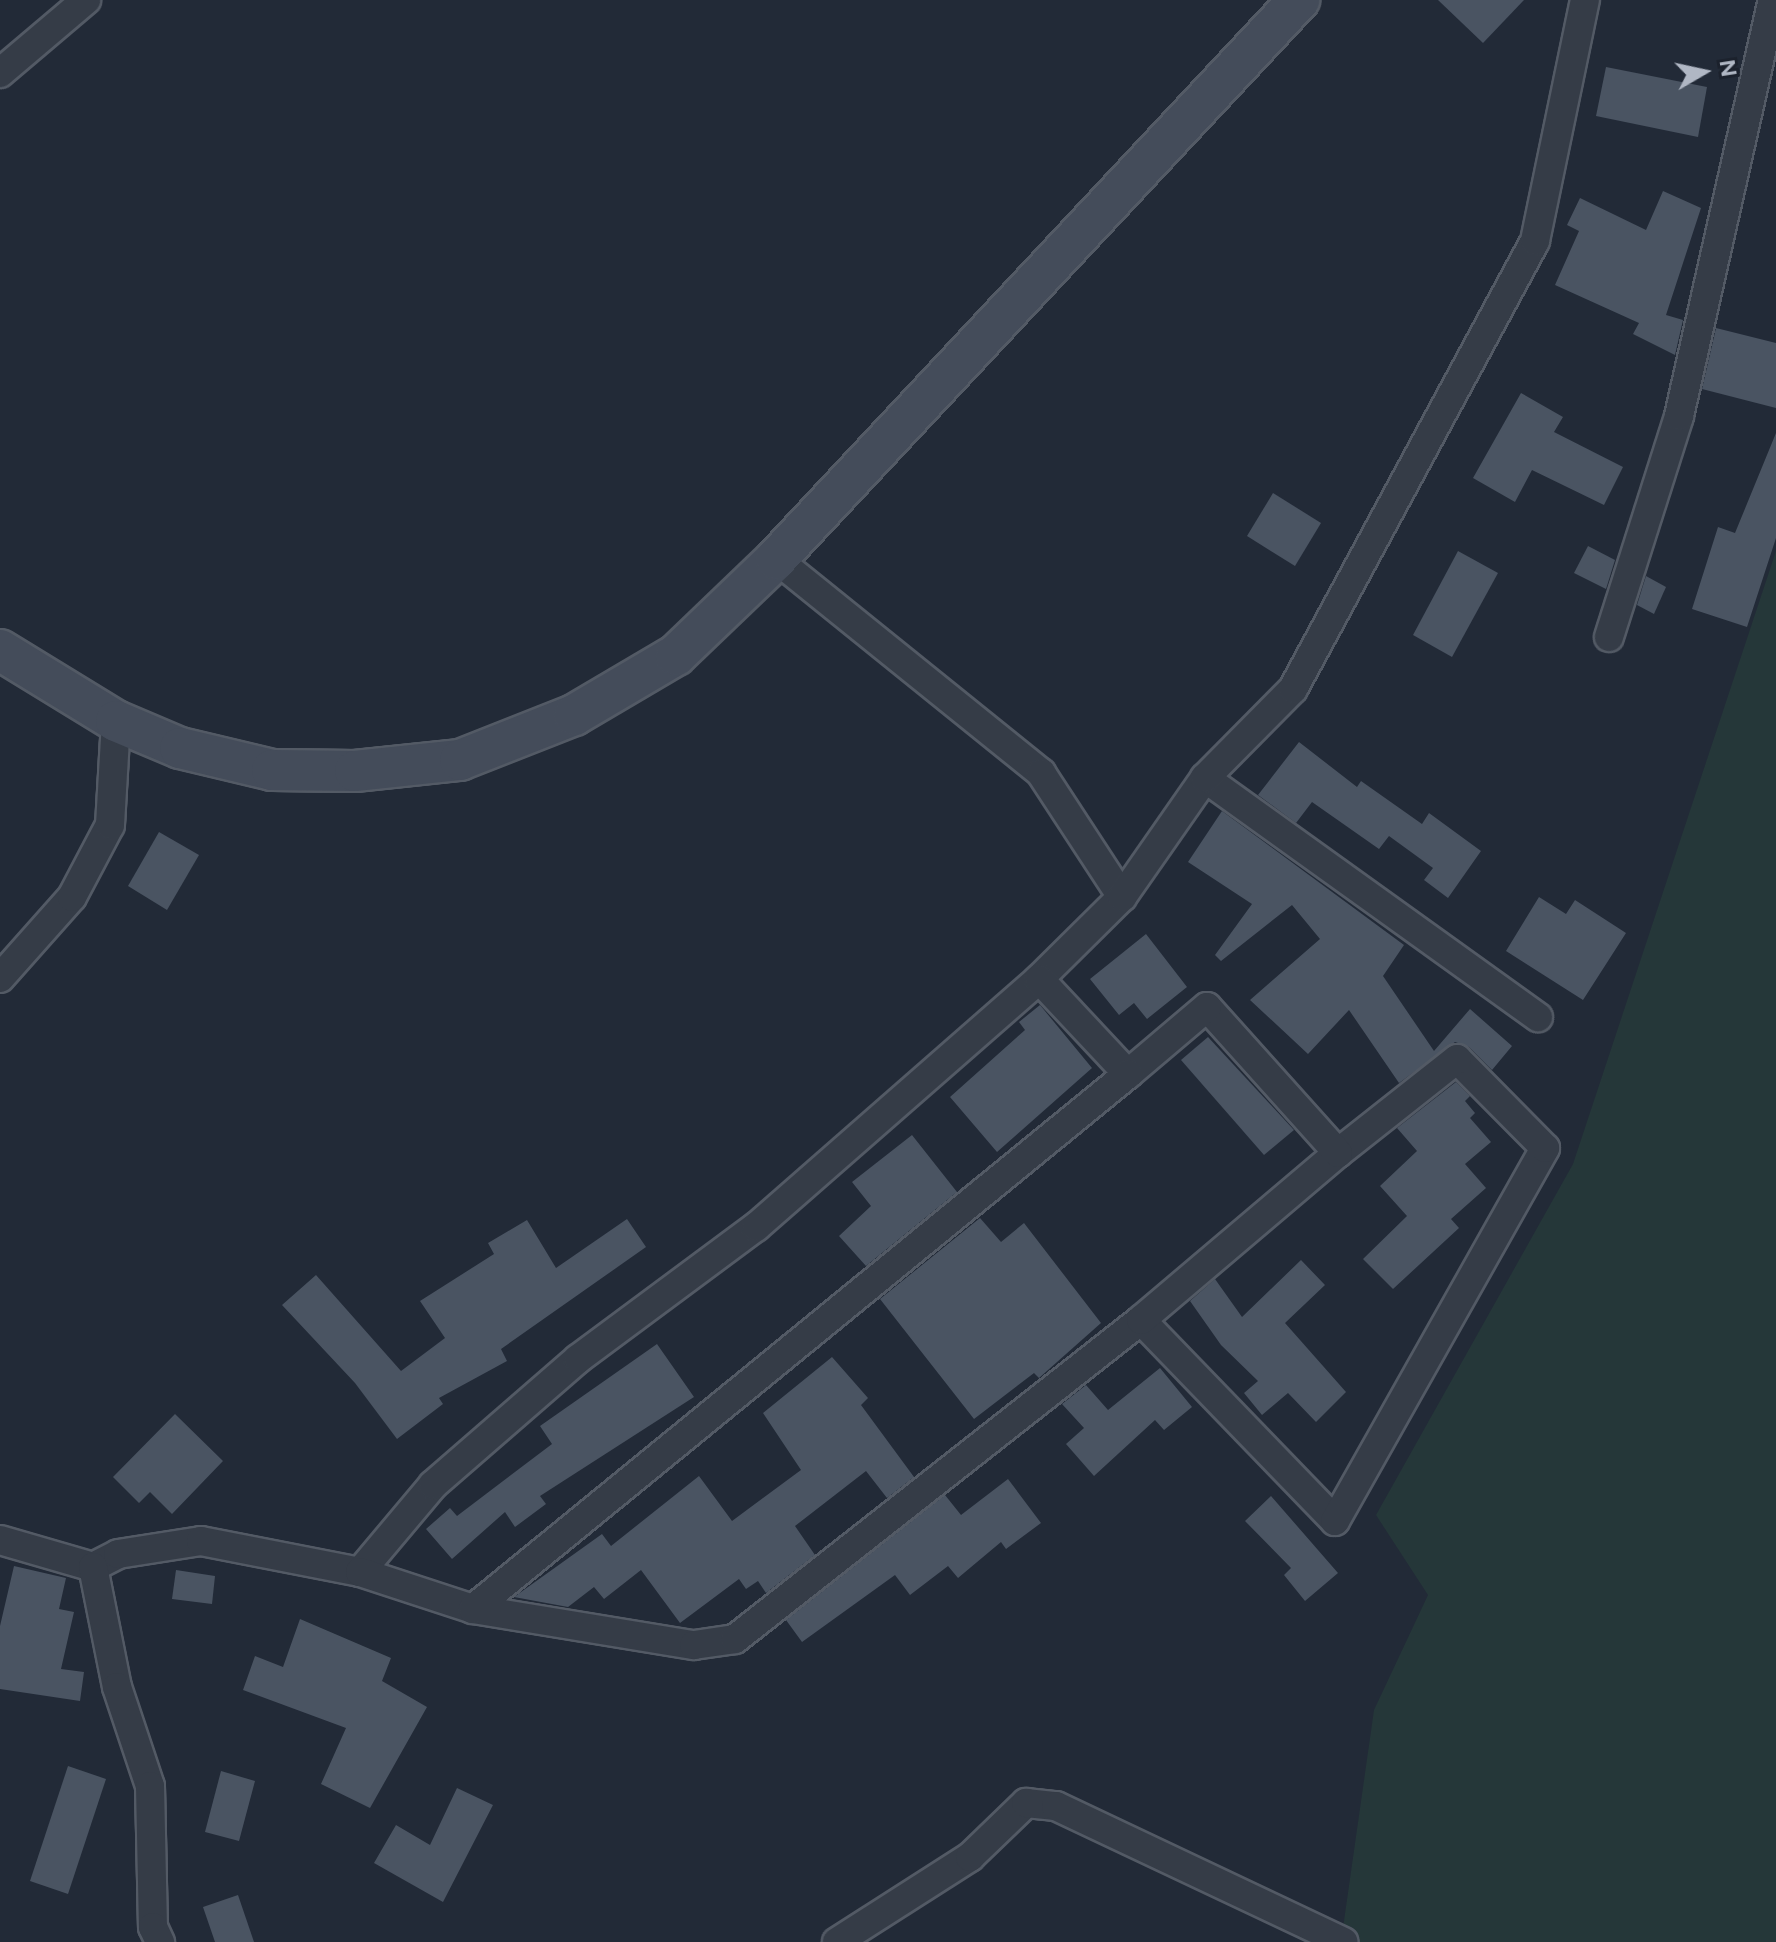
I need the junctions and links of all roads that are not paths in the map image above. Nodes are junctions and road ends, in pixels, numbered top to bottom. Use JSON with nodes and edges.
{"nodes":[{"id":1,"x":86,"y":0,"type":"edge"},
{"id":2,"x":1299,"y":0,"type":"edge"},
{"id":3,"x":1585,"y":0,"type":"edge"},
{"id":4,"x":1773,"y":0,"type":"edge"},
{"id":5,"x":0,"y":73,"type":"edge"},
{"id":6,"x":776,"y":559,"type":"junction"},
{"id":7,"x":1609,"y":637,"type":"dead end"},
{"id":8,"x":0,"y":650,"type":"edge"},
{"id":9,"x":116,"y":721,"type":"junction"},
{"id":10,"x":1205,"y":778,"type":"junction"},
{"id":11,"x":1122,"y":897,"type":"junction"},
{"id":12,"x":0,"y":978,"type":"edge"},
{"id":13,"x":1039,"y":979,"type":"junction"},
{"id":14,"x":1538,"y":1017,"type":"dead end"},
{"id":15,"x":1128,"y":1074,"type":"junction"},
{"id":16,"x":1338,"y":1153,"type":"junction"},
{"id":17,"x":1141,"y":1320,"type":"junction"},
{"id":18,"x":0,"y":1540,"type":"edge"},
{"id":19,"x":93,"y":1567,"type":"junction"},
{"id":20,"x":360,"y":1572,"type":"junction"},
{"id":21,"x":473,"y":1609,"type":"junction"},
{"id":22,"x":160,"y":1942,"type":"edge"},
{"id":23,"x":837,"y":1942,"type":"edge"},
{"id":24,"x":1344,"y":1942,"type":"edge"}],
"edges":[{"from":1,"to":5,"type":"street"},
{"from":2,"to":6,"type":"street"},
{"from":3,"to":10,"type":"street"},
{"from":4,"to":7,"type":"street"},
{"from":6,"to":9,"type":"street"},
{"from":6,"to":11,"type":"street"},
{"from":8,"to":9,"type":"street"},
{"from":9,"to":12,"type":"street"},
{"from":10,"to":11,"type":"street"},
{"from":10,"to":14,"type":"street"},
{"from":11,"to":13,"type":"street"},
{"from":13,"to":15,"type":"street"},
{"from":13,"to":20,"type":"street"},
{"from":15,"to":16,"type":"street"},
{"from":15,"to":21,"type":"street"},
{"from":16,"to":17,"type":"street"},
{"from":16,"to":17,"type":"street"},
{"from":17,"to":21,"type":"street"},
{"from":18,"to":19,"type":"street"},
{"from":19,"to":20,"type":"street"},
{"from":19,"to":22,"type":"street"},
{"from":20,"to":21,"type":"street"},
{"from":23,"to":24,"type":"street"}]}
